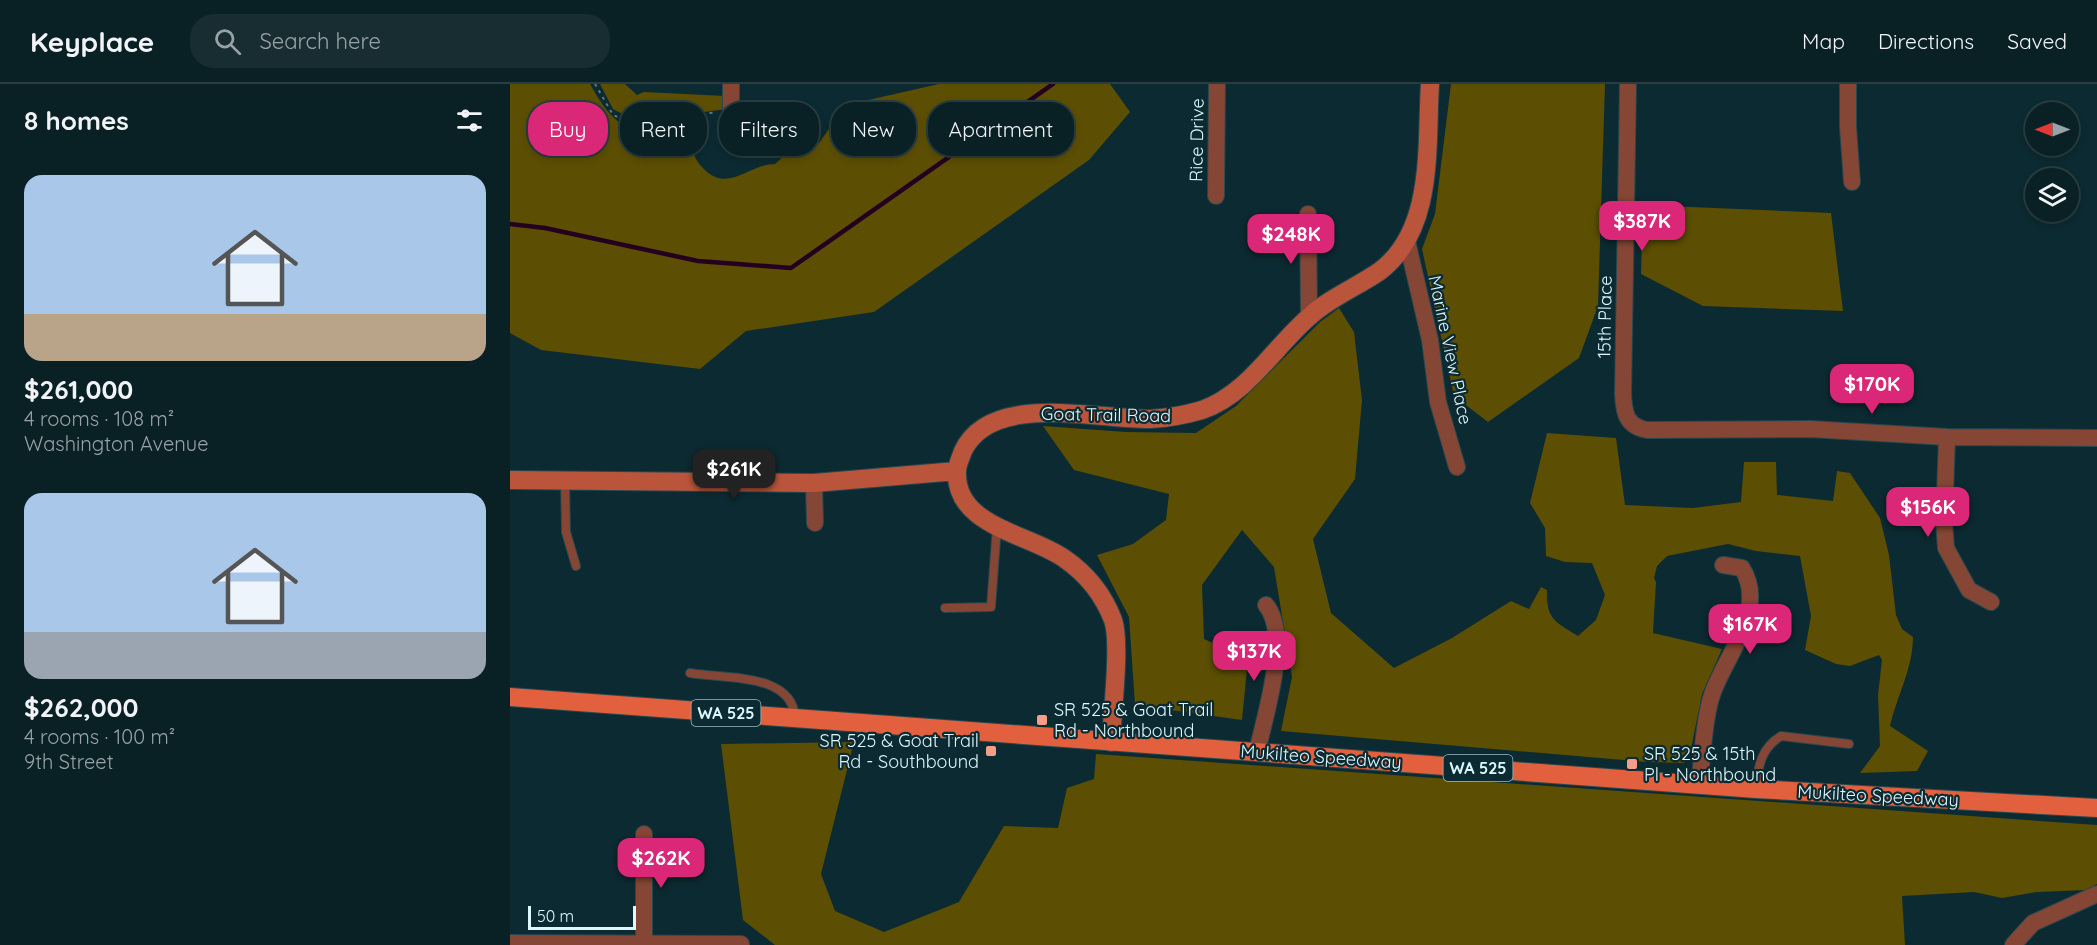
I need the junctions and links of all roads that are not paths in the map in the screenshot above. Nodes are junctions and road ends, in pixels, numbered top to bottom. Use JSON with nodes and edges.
{"nodes":[{"id":1,"x":731,"y":84,"type":"edge"},
{"id":2,"x":1217,"y":84,"type":"edge"},
{"id":3,"x":1430,"y":84,"type":"edge"},
{"id":4,"x":1628,"y":84,"type":"edge"},
{"id":5,"x":1848,"y":84,"type":"edge"},
{"id":6,"x":731,"y":102,"type":"edge"},
{"id":7,"x":1852,"y":182,"type":"dead end"},
{"id":8,"x":1216,"y":196,"type":"dead end"},
{"id":9,"x":1308,"y":213,"type":"dead end"},
{"id":10,"x":1407,"y":241,"type":"junction"},
{"id":11,"x":1309,"y":316,"type":"junction"},
{"id":12,"x":1947,"y":436,"type":"junction"},
{"id":13,"x":2097,"y":438,"type":"edge"},
{"id":14,"x":1457,"y":466,"type":"dead end"},
{"id":15,"x":957,"y":471,"type":"junction"},
{"id":16,"x":510,"y":480,"type":"edge"},
{"id":17,"x":565,"y":481,"type":"junction"},
{"id":18,"x":814,"y":483,"type":"junction"},
{"id":19,"x":815,"y":523,"type":"dead end"},
{"id":20,"x":997,"y":526,"type":"junction"},
{"id":21,"x":1723,"y":565,"type":"dead end"},
{"id":22,"x":576,"y":566,"type":"dead end"},
{"id":23,"x":1991,"y":602,"type":"dead end"},
{"id":24,"x":1266,"y":605,"type":"dead end"},
{"id":25,"x":945,"y":608,"type":"dead end"},
{"id":26,"x":690,"y":673,"type":"dead end"},
{"id":27,"x":510,"y":697,"type":"edge"},
{"id":28,"x":795,"y":719,"type":"junction"},
{"id":29,"x":1112,"y":741,"type":"junction"},
{"id":30,"x":1849,"y":744,"type":"dead end"},
{"id":31,"x":1257,"y":752,"type":"junction"},
{"id":32,"x":1699,"y":785,"type":"junction"},
{"id":33,"x":1756,"y":789,"type":"junction"},
{"id":34,"x":2097,"y":808,"type":"edge"},
{"id":35,"x":644,"y":834,"type":"dead end"},
{"id":36,"x":2097,"y":894,"type":"edge"},
{"id":37,"x":510,"y":943,"type":"edge"},
{"id":38,"x":644,"y":944,"type":"edge"},
{"id":39,"x":741,"y":944,"type":"edge"},
{"id":40,"x":2013,"y":945,"type":"edge"}],
"edges":[{"from":1,"to":6,"type":"street"},
{"from":2,"to":8,"type":"street","name":"Rice Drive"},
{"from":3,"to":10,"type":"street","name":"Goat Trail Road"},
{"from":4,"to":12,"type":"street","name":"15th Place"},
{"from":5,"to":7,"type":"street"},
{"from":9,"to":11,"type":"street"},
{"from":10,"to":11,"type":"street","name":"Goat Trail Road"},
{"from":10,"to":14,"type":"street","name":"Marine View Place"},
{"from":11,"to":15,"type":"street","name":"Goat Trail Road"},
{"from":12,"to":13,"type":"street"},
{"from":12,"to":23,"type":"street"},
{"from":15,"to":18,"type":"street"},
{"from":15,"to":20,"type":"street"},
{"from":16,"to":17,"type":"street"},
{"from":17,"to":18,"type":"street"},
{"from":17,"to":22,"type":"lane"},
{"from":18,"to":19,"type":"street"},
{"from":20,"to":25,"type":"lane"},
{"from":20,"to":29,"type":"street"},
{"from":21,"to":32,"type":"street"},
{"from":24,"to":31,"type":"street"},
{"from":26,"to":28,"type":"lane"},
{"from":27,"to":28,"type":"main road","name":"Mukilteo Speedway","number":"WA 525"},
{"from":28,"to":29,"type":"main road","name":"Mukilteo Speedway","number":"WA 525"},
{"from":29,"to":31,"type":"main road","name":"Mukilteo Speedway","number":"WA 525"},
{"from":30,"to":33,"type":"lane"},
{"from":31,"to":32,"type":"main road","name":"Mukilteo Speedway","number":"WA 525"},
{"from":32,"to":33,"type":"main road","name":"Mukilteo Speedway","number":"WA 525"},
{"from":33,"to":34,"type":"main road","name":"Mukilteo Speedway","number":"WA 525"},
{"from":35,"to":38,"type":"street"},
{"from":36,"to":40,"type":"street"},
{"from":37,"to":38,"type":"street"},
{"from":38,"to":39,"type":"street"}]}
